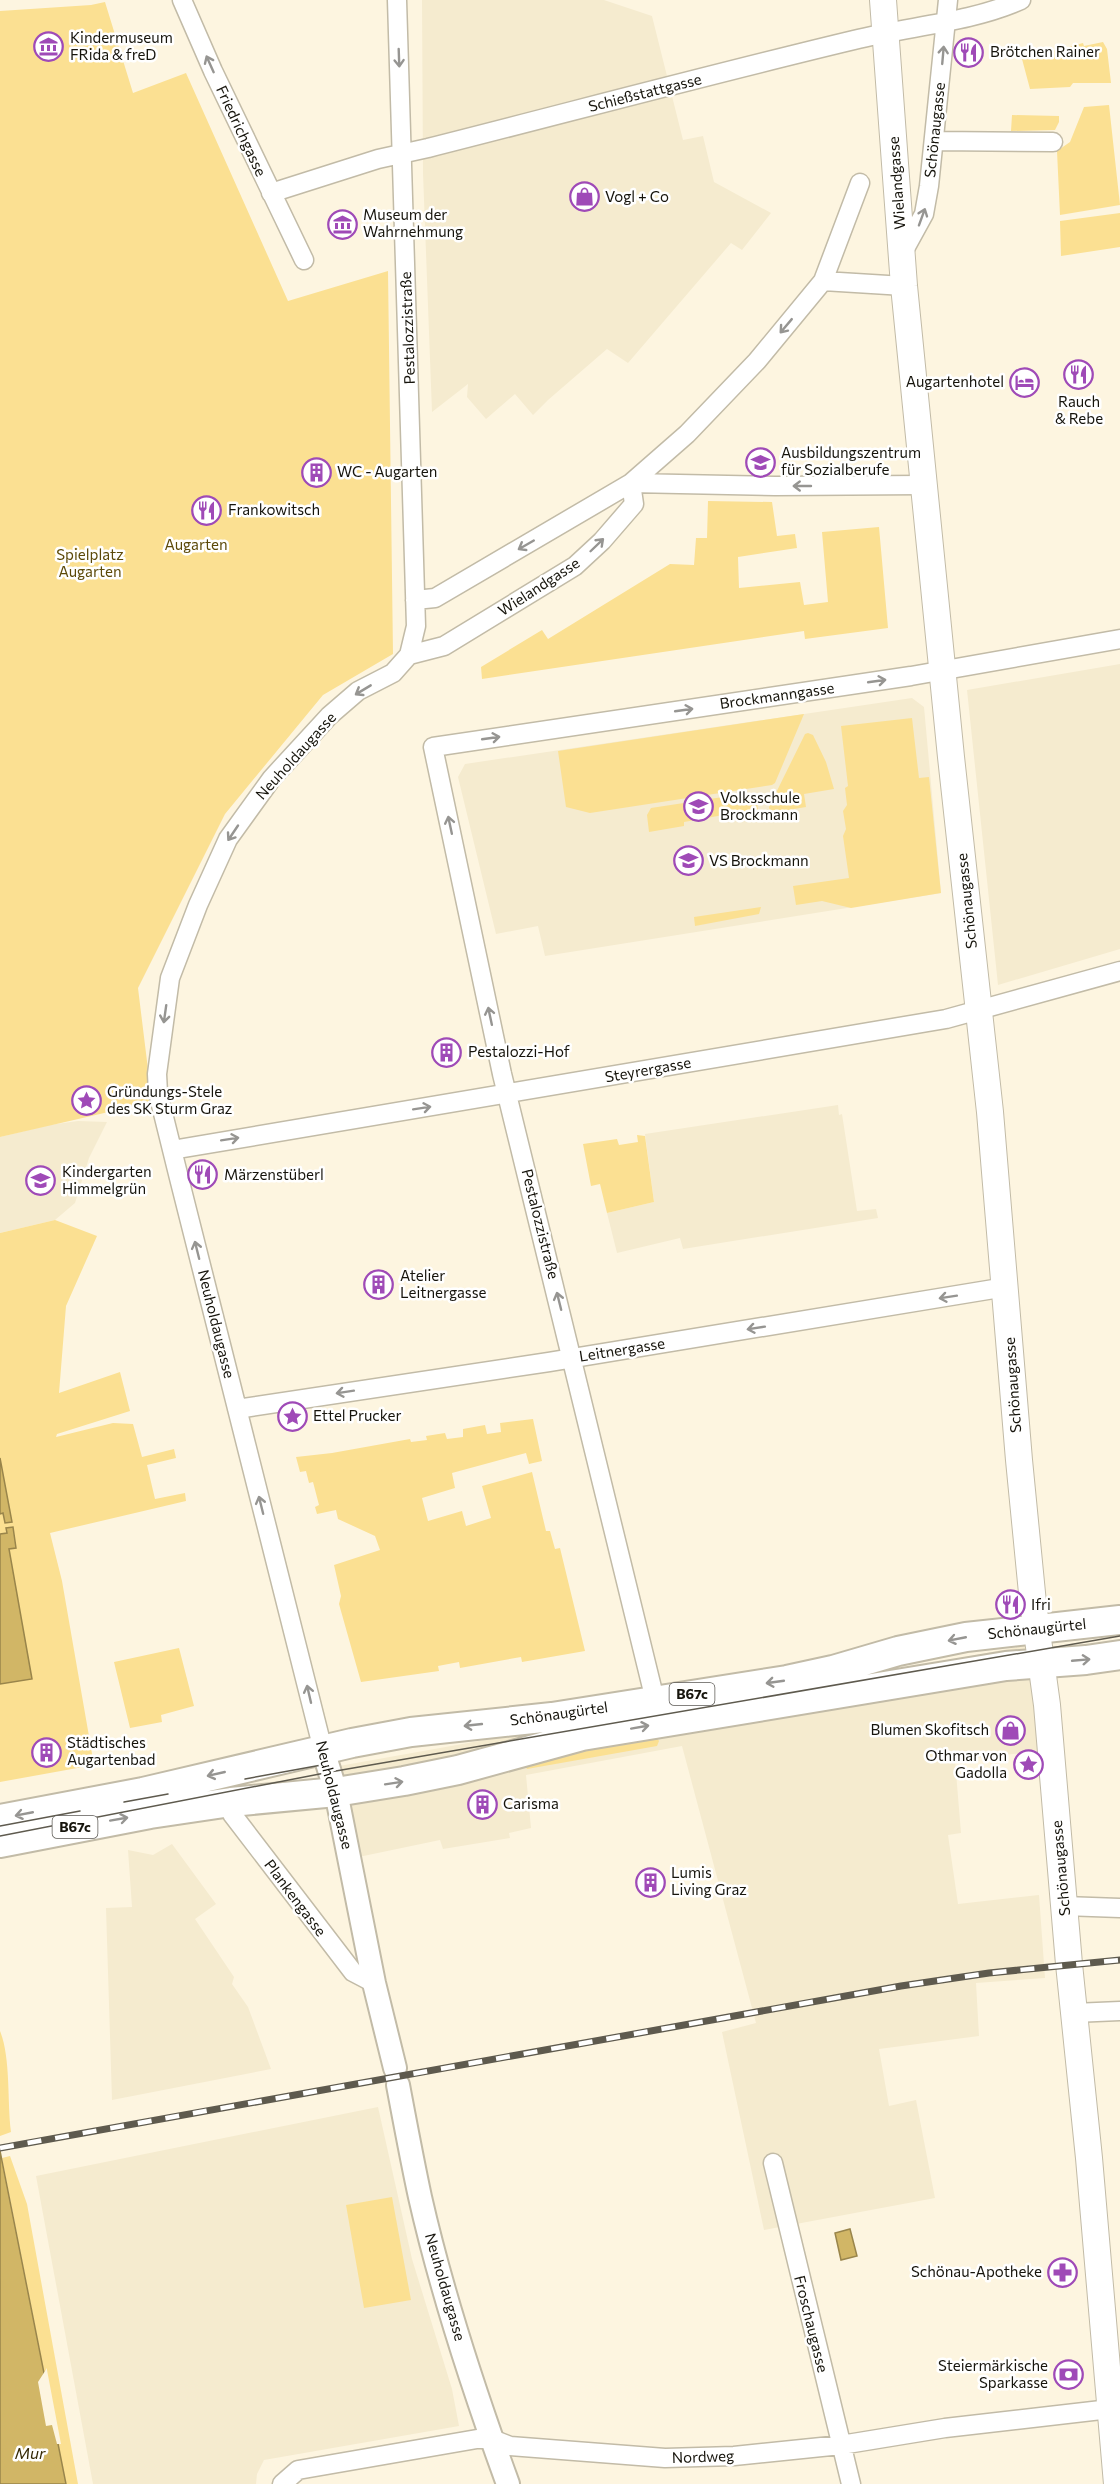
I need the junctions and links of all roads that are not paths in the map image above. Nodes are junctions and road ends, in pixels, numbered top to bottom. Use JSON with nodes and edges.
{"nodes":[{"id":1,"x":182,"y":0,"type":"edge"},
{"id":2,"x":397,"y":0,"type":"edge"},
{"id":3,"x":883,"y":0,"type":"edge"},
{"id":4,"x":948,"y":0,"type":"edge"},
{"id":5,"x":1021,"y":0,"type":"edge"},
{"id":6,"x":946,"y":21,"type":"junction"},
{"id":7,"x":886,"y":33,"type":"junction"},
{"id":8,"x":934,"y":141,"type":"junction"},
{"id":9,"x":1053,"y":142,"type":"dead end"},
{"id":10,"x":403,"y":153,"type":"junction"},
{"id":11,"x":860,"y":183,"type":"dead end"},
{"id":12,"x":271,"y":193,"type":"junction"},
{"id":13,"x":902,"y":254,"type":"junction"},
{"id":14,"x":304,"y":260,"type":"dead end"},
{"id":15,"x":823,"y":281,"type":"junction"},
{"id":16,"x":904,"y":286,"type":"junction"},
{"id":17,"x":631,"y":483,"type":"junction"},
{"id":18,"x":923,"y":485,"type":"junction"},
{"id":19,"x":415,"y":600,"type":"junction"},
{"id":20,"x":1120,"y":639,"type":"edge"},
{"id":21,"x":409,"y":655,"type":"junction"},
{"id":22,"x":942,"y":670,"type":"junction"},
{"id":23,"x":433,"y":747,"type":"joint"},
{"id":24,"x":1120,"y":971,"type":"edge"},
{"id":25,"x":978,"y":1011,"type":"junction"},
{"id":26,"x":508,"y":1094,"type":"junction"},
{"id":27,"x":172,"y":1149,"type":"junction"},
{"id":28,"x":1006,"y":1287,"type":"junction"},
{"id":29,"x":573,"y":1358,"type":"junction"},
{"id":30,"x":237,"y":1409,"type":"junction"},
{"id":31,"x":1120,"y":1620,"type":"edge"},
{"id":32,"x":1036,"y":1628,"type":"junction"},
{"id":33,"x":1120,"y":1655,"type":"edge"},
{"id":34,"x":1042,"y":1663,"type":"junction"},
{"id":35,"x":655,"y":1700,"type":"junction"},
{"id":36,"x":324,"y":1750,"type":"junction"},
{"id":37,"x":336,"y":1792,"type":"junction"},
{"id":38,"x":231,"y":1802,"type":"junction"},
{"id":39,"x":0,"y":1819,"type":"edge"},
{"id":40,"x":0,"y":1843,"type":"edge"},
{"id":41,"x":1064,"y":1906,"type":"junction"},
{"id":42,"x":1120,"y":1908,"type":"edge"},
{"id":43,"x":374,"y":1983,"type":"junction"},
{"id":44,"x":1120,"y":2011,"type":"edge"},
{"id":45,"x":1074,"y":2013,"type":"junction"},
{"id":46,"x":773,"y":2163,"type":"dead end"},
{"id":47,"x":1110,"y":2409,"type":"junction"},
{"id":48,"x":492,"y":2439,"type":"junction"},
{"id":49,"x":841,"y":2445,"type":"junction"},
{"id":50,"x":282,"y":2484,"type":"edge"},
{"id":51,"x":508,"y":2484,"type":"edge"},
{"id":52,"x":851,"y":2484,"type":"edge"},
{"id":53,"x":1117,"y":2484,"type":"edge"}],
"edges":[{"from":12,"to":1,"type":"street","name":"Friedrichgasse","one_way":true},
{"from":2,"to":10,"type":"street","name":"Pestalozzistraße","one_way":true},
{"from":3,"to":7,"type":"main road","name":"Wielandgasse"},
{"from":4,"to":6,"type":"street","name":"Schönaugasse"},
{"from":5,"to":6,"type":"street","name":"Schießstattgasse"},
{"from":6,"to":7,"type":"street","name":"Schießstattgasse"},
{"from":8,"to":6,"type":"street","name":"Schönaugasse","one_way":true},
{"from":7,"to":10,"type":"street","name":"Schießstattgasse"},
{"from":7,"to":13,"type":"main road","name":"Wielandgasse"},
{"from":8,"to":9,"type":"street"},
{"from":13,"to":8,"type":"street","name":"Schönaugasse","one_way":true},
{"from":10,"to":12,"type":"street","name":"Schießstattgasse"},
{"from":10,"to":19,"type":"street","name":"Pestalozzistraße"},
{"from":11,"to":15,"type":"street"},
{"from":12,"to":14,"type":"street","name":"Friedrichgasse"},
{"from":13,"to":16,"type":"main road","name":"Wielandgasse"},
{"from":15,"to":16,"type":"street"},
{"from":15,"to":17,"type":"street","one_way":true},
{"from":16,"to":18,"type":"main road","name":"Schönaugasse"},
{"from":18,"to":17,"type":"street","one_way":true},
{"from":17,"to":19,"type":"street","one_way":true},
{"from":21,"to":17,"type":"street","name":"Wielandgasse","one_way":true},
{"from":18,"to":22,"type":"main road","name":"Schönaugasse"},
{"from":19,"to":21,"type":"street","name":"Pestalozzistraße"},
{"from":20,"to":22,"type":"street","name":"Brockmanngasse"},
{"from":21,"to":27,"type":"street","name":"Neuholdaugasse","one_way":true},
{"from":23,"to":22,"type":"street","name":"Brockmanngasse","one_way":true},
{"from":22,"to":25,"type":"main road","name":"Schönaugasse"},
{"from":26,"to":23,"type":"street","name":"Pestalozzistraße","one_way":true},
{"from":24,"to":25,"type":"street","name":"Steyrergasse"},
{"from":25,"to":26,"type":"street","name":"Steyrergasse"},
{"from":25,"to":28,"type":"main road","name":"Schönaugasse"},
{"from":27,"to":26,"type":"street","name":"Steyrergasse","one_way":true},
{"from":29,"to":26,"type":"street","name":"Pestalozzistraße","one_way":true},
{"from":30,"to":27,"type":"street","name":"Neuholdaugasse","one_way":true},
{"from":28,"to":29,"type":"street","name":"Leitnergasse","one_way":true},
{"from":28,"to":32,"type":"main road","name":"Schönaugasse"},
{"from":29,"to":30,"type":"street","name":"Leitnergasse","one_way":true},
{"from":29,"to":35,"type":"street","name":"Pestalozzistraße"},
{"from":36,"to":30,"type":"street","name":"Neuholdaugasse","one_way":true},
{"from":31,"to":32,"type":"main road","name":"Schönaugürtel","number":"B67c"},
{"from":32,"to":34,"type":"main road","name":"Schönaugasse"},
{"from":32,"to":35,"type":"main road","name":"Schönaugürtel","number":"B67c","one_way":true},
{"from":34,"to":33,"type":"main road","name":"Schönaugürtel","number":"B67c","one_way":true},
{"from":37,"to":34,"type":"main road","name":"Schönaugürtel","number":"B67c","one_way":true},
{"from":34,"to":41,"type":"main road","name":"Schönaugasse"},
{"from":35,"to":36,"type":"main road","name":"Schönaugürtel","number":"B67c","one_way":true},
{"from":36,"to":37,"type":"street","name":"Neuholdaugasse"},
{"from":36,"to":39,"type":"main road","name":"Schönaugürtel","number":"B67c","one_way":true},
{"from":37,"to":38,"type":"main road","name":"Schönaugürtel","number":"B67c"},
{"from":37,"to":43,"type":"street","name":"Neuholdaugasse"},
{"from":40,"to":38,"type":"main road","name":"Schönaugürtel","number":"B67c","one_way":true},
{"from":38,"to":43,"type":"street","name":"Plankengasse"},
{"from":41,"to":42,"type":"street"},
{"from":41,"to":45,"type":"main road","name":"Schönaugasse"},
{"from":43,"to":48,"type":"street","name":"Neuholdaugasse"},
{"from":44,"to":45,"type":"street"},
{"from":45,"to":47,"type":"main road","name":"Schönaugasse"},
{"from":46,"to":49,"type":"street","name":"Froschaugasse"},
{"from":47,"to":49,"type":"street","name":"Nordweg"},
{"from":47,"to":53,"type":"main road","name":"Schönaugasse"},
{"from":48,"to":49,"type":"street","name":"Nordweg"},
{"from":48,"to":50,"type":"street","name":"Nordweg"},
{"from":48,"to":51,"type":"street","name":"Neuholdaugasse"},
{"from":49,"to":52,"type":"street","name":"Froschaugasse"}]}
